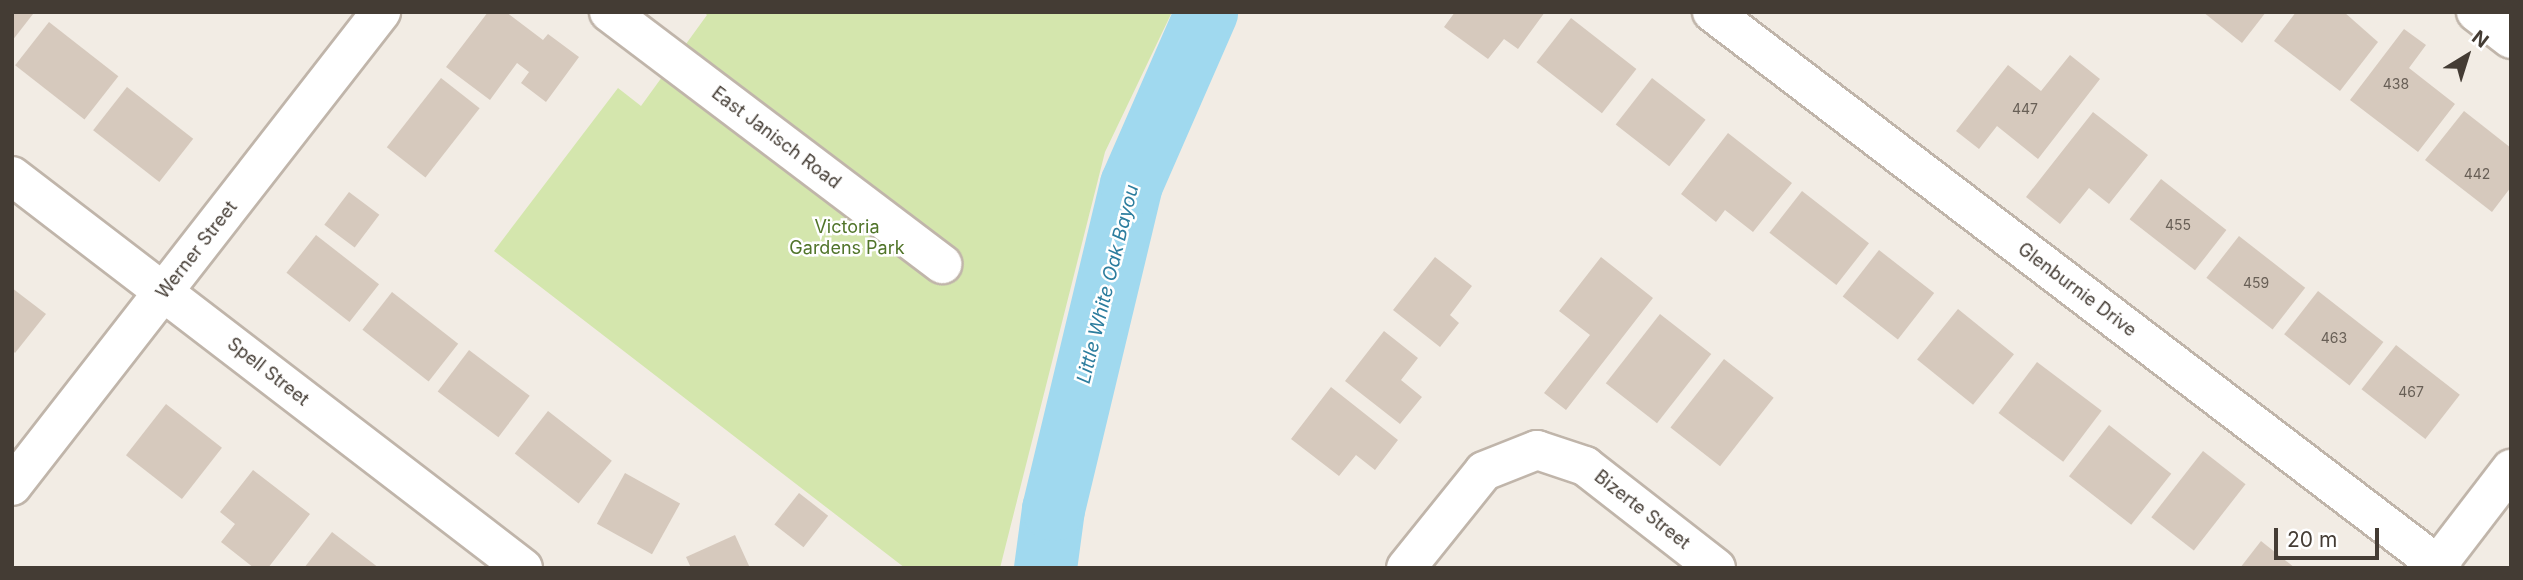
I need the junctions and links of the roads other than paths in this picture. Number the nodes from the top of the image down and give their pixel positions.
1 (381, 12) edge
2 (609, 12) edge
3 (1712, 12) edge
4 (2476, 12) edge
5 (2511, 38) edge
6 (12, 176) edge
7 (942, 264) dead end
8 (164, 293) junction
9 (2511, 470) edge
10 (12, 486) edge
11 (2438, 567) edge
12 (523, 568) edge
13 (1406, 568) edge
14 (1716, 568) edge

1 - 8 street, Werner Street
2 - 7 street, East Janisch Road
3 - 11 street, Glenburnie Drive
4 - 5 street
6 - 8 street, Spell Street
8 - 10 street, Werner Street
8 - 12 street, Spell Street
9 - 11 street
13 - 14 street, Bizerte Street

